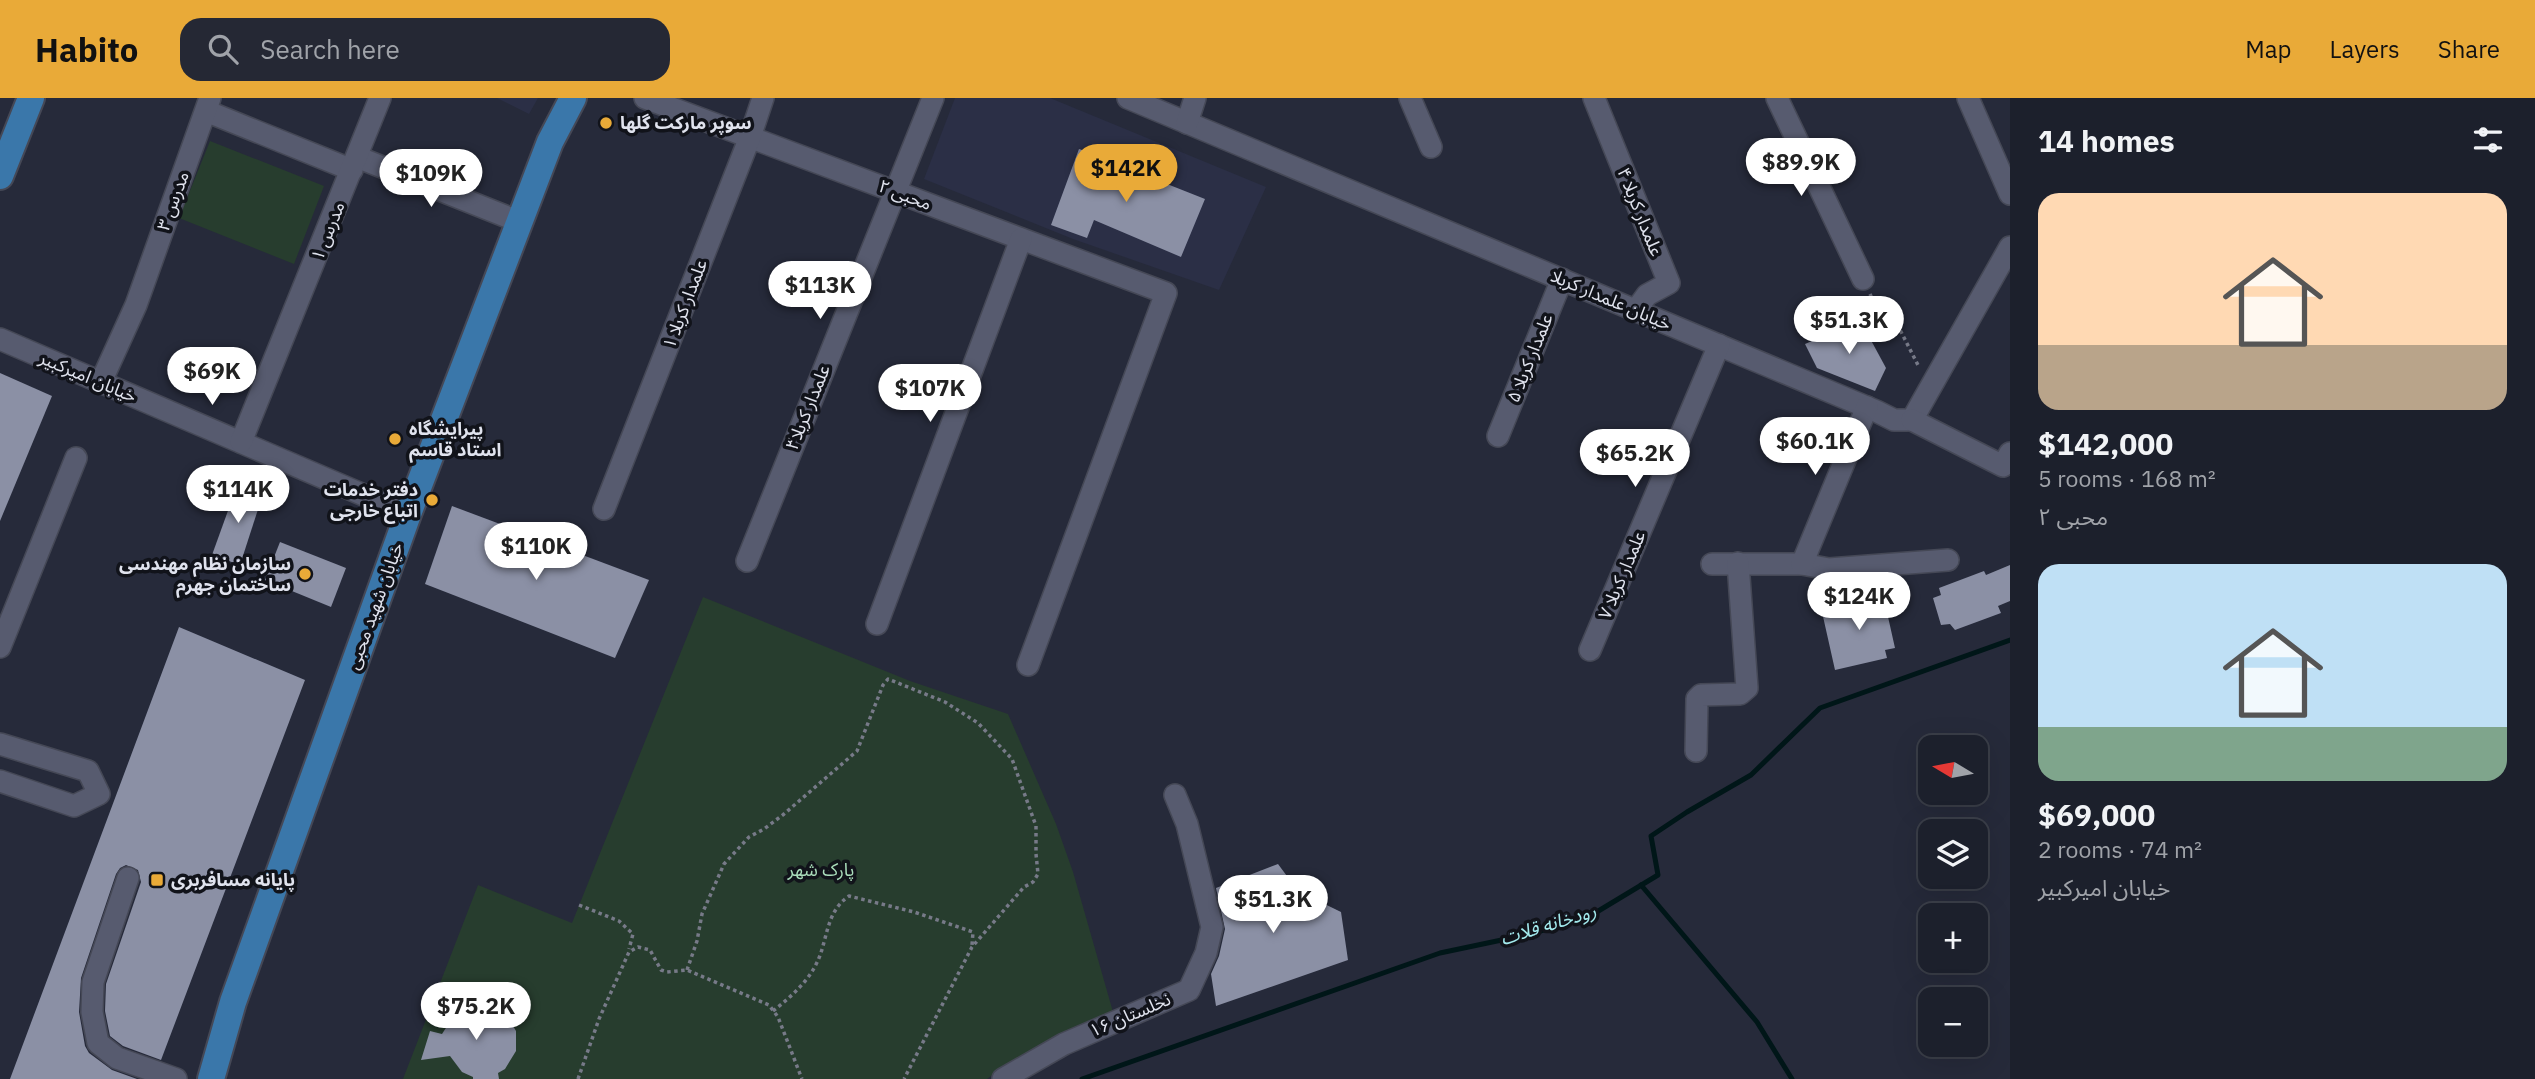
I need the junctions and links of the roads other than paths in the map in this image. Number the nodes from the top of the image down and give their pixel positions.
1 (32, 98) edge
2 (380, 98) edge
3 (573, 98) edge
4 (645, 98) edge
5 (763, 98) edge
6 (933, 98) edge
7 (1128, 98) edge
8 (1195, 98) edge
9 (1410, 98) edge
10 (1596, 98) edge
11 (1777, 98) edge
12 (1968, 98) edge
13 (208, 104) edge
14 (1187, 123) junction
15 (750, 137) junction
16 (1431, 147) dead end
17 (355, 163) junction
18 (0, 176) edge
19 (894, 191) junction
20 (2010, 194) edge
21 (520, 222) junction
22 (1021, 239) junction
23 (2010, 247) edge
24 (1562, 279) junction
25 (1863, 279) road end
26 (1636, 310) junction
27 (0, 339) edge
28 (1719, 345) junction
29 (101, 382) junction
30 (1867, 407) junction
31 (1912, 420) junction
32 (1498, 436) dead end
33 (241, 442) junction
34 (76, 458) dead end
35 (2008, 463) edge
36 (604, 509) dead end
37 (408, 514) junction
38 (1948, 560) dead end
39 (747, 561) dead end
40 (1712, 564) dead end
41 (1738, 564) junction
42 (1802, 564) junction
43 (877, 624) dead end
44 (0, 647) edge
45 (1590, 650) dead end
46 (1028, 665) dead end
47 (0, 744) edge
48 (1696, 751) dead end
49 (0, 781) edge
50 (1175, 795) dead end
51 (128, 878) dead end
52 (233, 1002) junction
53 (176, 1079) edge
54 (197, 1079) edge
55 (211, 1079) edge
56 (1003, 1079) edge

1 - 18 main road
2 - 17 street, مدرس ۱
3 - 21 main road, خیابان شهید محبی
4 - 15 street, محبی ۲
5 - 15 street, علمدار کربلا ۱
6 - 19 street, علمدار کربلا۳
7 - 14 street, خیابان علمدار کربلا
8 - 14 street
9 - 16 street
10 - 26 street, علمدار کربلا ۴
11 - 25 street
12 - 20 street
13 - 17 street
13 - 29 street, مدرس ۳
14 - 24 street, خیابان علمدار کربلا
15 - 19 street, محبی ۲
15 - 36 street, علمدار کربلا ۱
17 - 21 street
17 - 33 street, مدرس ۱
19 - 22 street, محبی ۲
19 - 39 street, علمدار کربلا۳
21 - 37 main road, خیابان شهید محبی
22 - 43 street
22 - 46 street, محبی ۲
23 - 31 street
24 - 26 street, خیابان علمدار کربلا
24 - 32 street, علمدار کربلا ۵
26 - 28 street, خیابان علمدار کربلا
27 - 29 street, خیابان امیرکبیر
28 - 30 street, خیابان علمدار کربلا
28 - 45 street, علمدار کربلا ۷
29 - 33 street, خیابان امیرکبیر
30 - 31 street, خیابان علمدار کربلا
30 - 42 street
31 - 35 street, خیابان علمدار کربلا
33 - 37 street, خیابان امیرکبیر
34 - 44 street
37 - 52 main road, خیابان شهید محبی
38 - 42 street
40 - 41 street
41 - 42 street
41 - 48 street
47 - 49 street
50 - 56 street, نخلستان ۱۶
51 - 53 street
52 - 54 main road, خیابان شهید محبی
52 - 55 main road, خیابان شهید محبی

